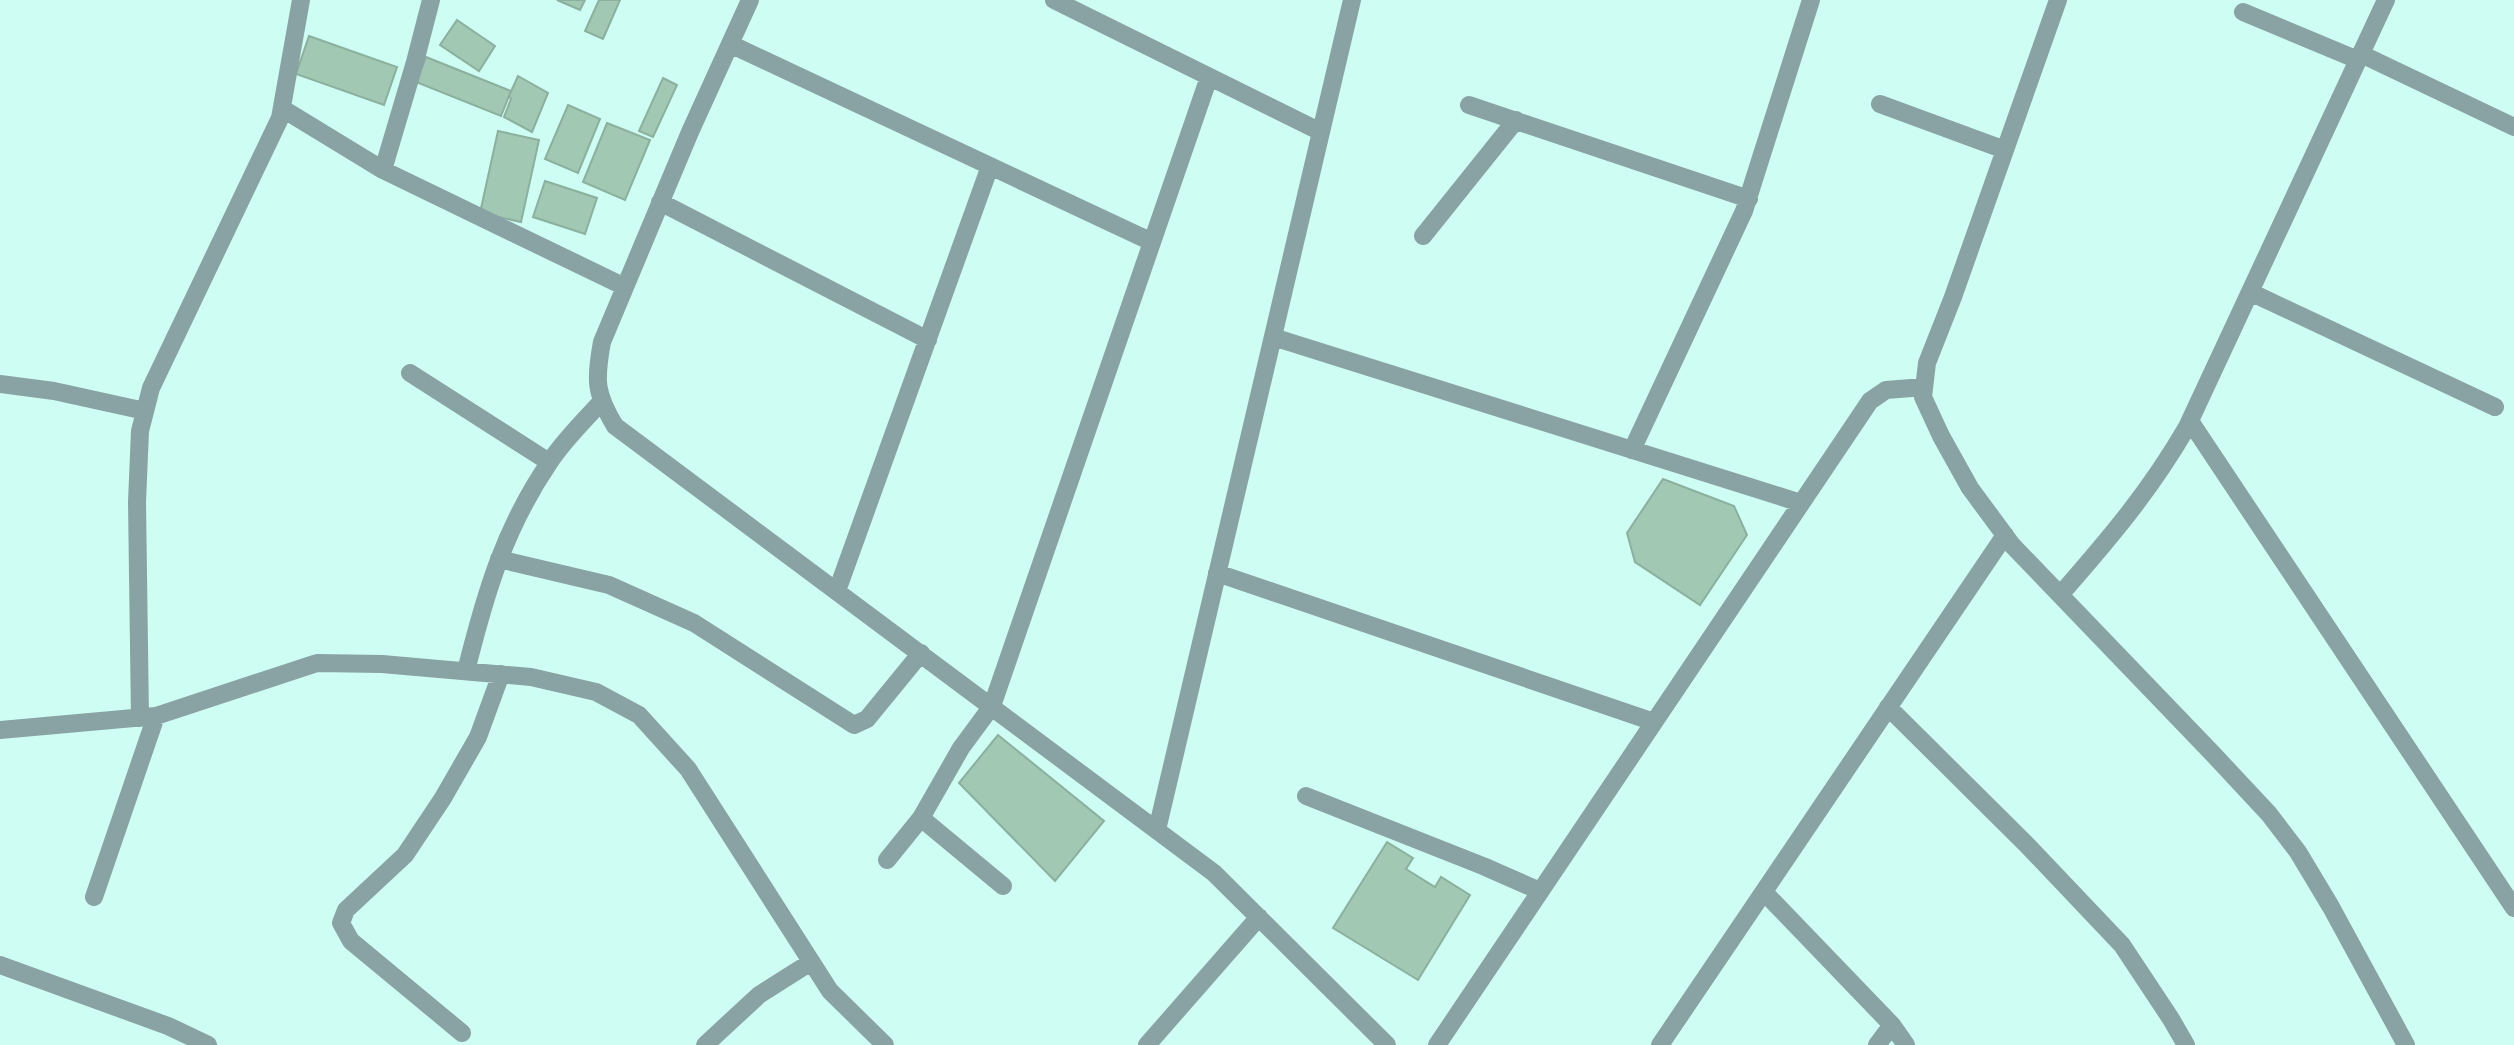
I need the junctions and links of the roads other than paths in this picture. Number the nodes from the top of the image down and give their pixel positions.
1 (301, 0) edge
2 (430, 0) edge
3 (750, 0) edge
4 (1054, 0) edge
5 (1352, 0) edge
6 (1811, 0) edge
7 (2059, 0) edge
8 (2386, 0) edge
9 (2243, 12) dead end
10 (730, 44) junction
11 (2359, 57) junction
12 (1209, 77) junction
13 (1880, 104) dead end
14 (1469, 105) dead end
15 (283, 109) junction
16 (1516, 120) junction
17 (2514, 127) edge
18 (1321, 132) junction
19 (2005, 150) junction
20 (990, 166) junction
21 (383, 170) junction
22 (1749, 199) junction
23 (660, 202) junction
24 (1423, 236) dead end
25 (1152, 242) junction
26 (624, 286) junction
27 (2250, 292) junction
28 (1273, 337) junction
29 (928, 340) junction
30 (410, 373) dead end
31 (0, 384) edge
32 (1924, 387) junction
33 (601, 402) junction
34 (2495, 407) dead end
35 (145, 411) junction
36 (2190, 421) junction
37 (1632, 450) junction
38 (549, 462) junction
39 (1801, 503) junction
40 (2005, 535) junction
41 (499, 559) junction
42 (1217, 573) junction
43 (837, 591) junction
44 (2060, 595) junction
45 (921, 653) junction
46 (466, 671) junction
47 (501, 674) junction
48 (992, 706) junction
49 (1888, 707) junction
50 (148, 717) junction
51 (1654, 722) junction
52 (0, 730) edge
53 (1306, 796) dead end
54 (921, 818) junction
55 (1157, 830) junction
56 (887, 859) dead end
57 (1003, 886) dead end
58 (1540, 891) junction
59 (1764, 892) junction
60 (94, 897) dead end
61 (2514, 908) edge
62 (1259, 917) junction
63 (811, 962) junction
64 (0, 965) edge
65 (1892, 1025) junction
66 (462, 1033) dead end
67 (1381, 1043) edge
68 (208, 1045) edge
69 (705, 1045) edge
70 (885, 1045) edge
71 (1147, 1045) edge
72 (1437, 1045) edge
73 (1660, 1045) edge
74 (1877, 1045) edge
75 (1906, 1045) edge
76 (2186, 1045) edge
77 (2406, 1045) edge

1 - 15 street
2 - 21 street
3 - 10 street
4 - 12 street
5 - 18 street
6 - 22 street
7 - 19 street
8 - 11 street
9 - 11 street
10 - 20 street
10 - 23 street
11 - 17 street
11 - 27 street
12 - 18 street
12 - 25 street
13 - 19 street
14 - 16 street
15 - 21 street
15 - 35 street
16 - 22 street
16 - 24 street
18 - 28 street
19 - 32 street
20 - 25 street
20 - 29 street
21 - 26 street
22 - 37 street
23 - 26 street
23 - 29 street
25 - 48 street
26 - 33 street
27 - 34 street
27 - 36 street
28 - 37 street
28 - 42 street
29 - 43 street
30 - 38 street
31 - 35 street
32 - 39 street
32 - 40 street
33 - 38 street
33 - 43 street
35 - 50 street
36 - 44 street
36 - 61 street
37 - 39 street
38 - 41 street
39 - 51 street
40 - 44 street
40 - 49 street
41 - 45 street
41 - 46 street
42 - 51 street
42 - 55 street
43 - 45 street
44 - 77 street
45 - 48 street
46 - 47 street
46 - 50 street
47 - 63 street
47 - 66 street
48 - 54 street
48 - 55 street
49 - 59 street
49 - 76 street
50 - 52 street
50 - 60 street
51 - 58 street
53 - 58 street
54 - 56 street
54 - 57 street
55 - 62 street
58 - 72 street
59 - 65 street
59 - 73 street
62 - 67 street
62 - 71 street
63 - 69 street
63 - 70 street
64 - 68 street
65 - 74 street
65 - 75 street

